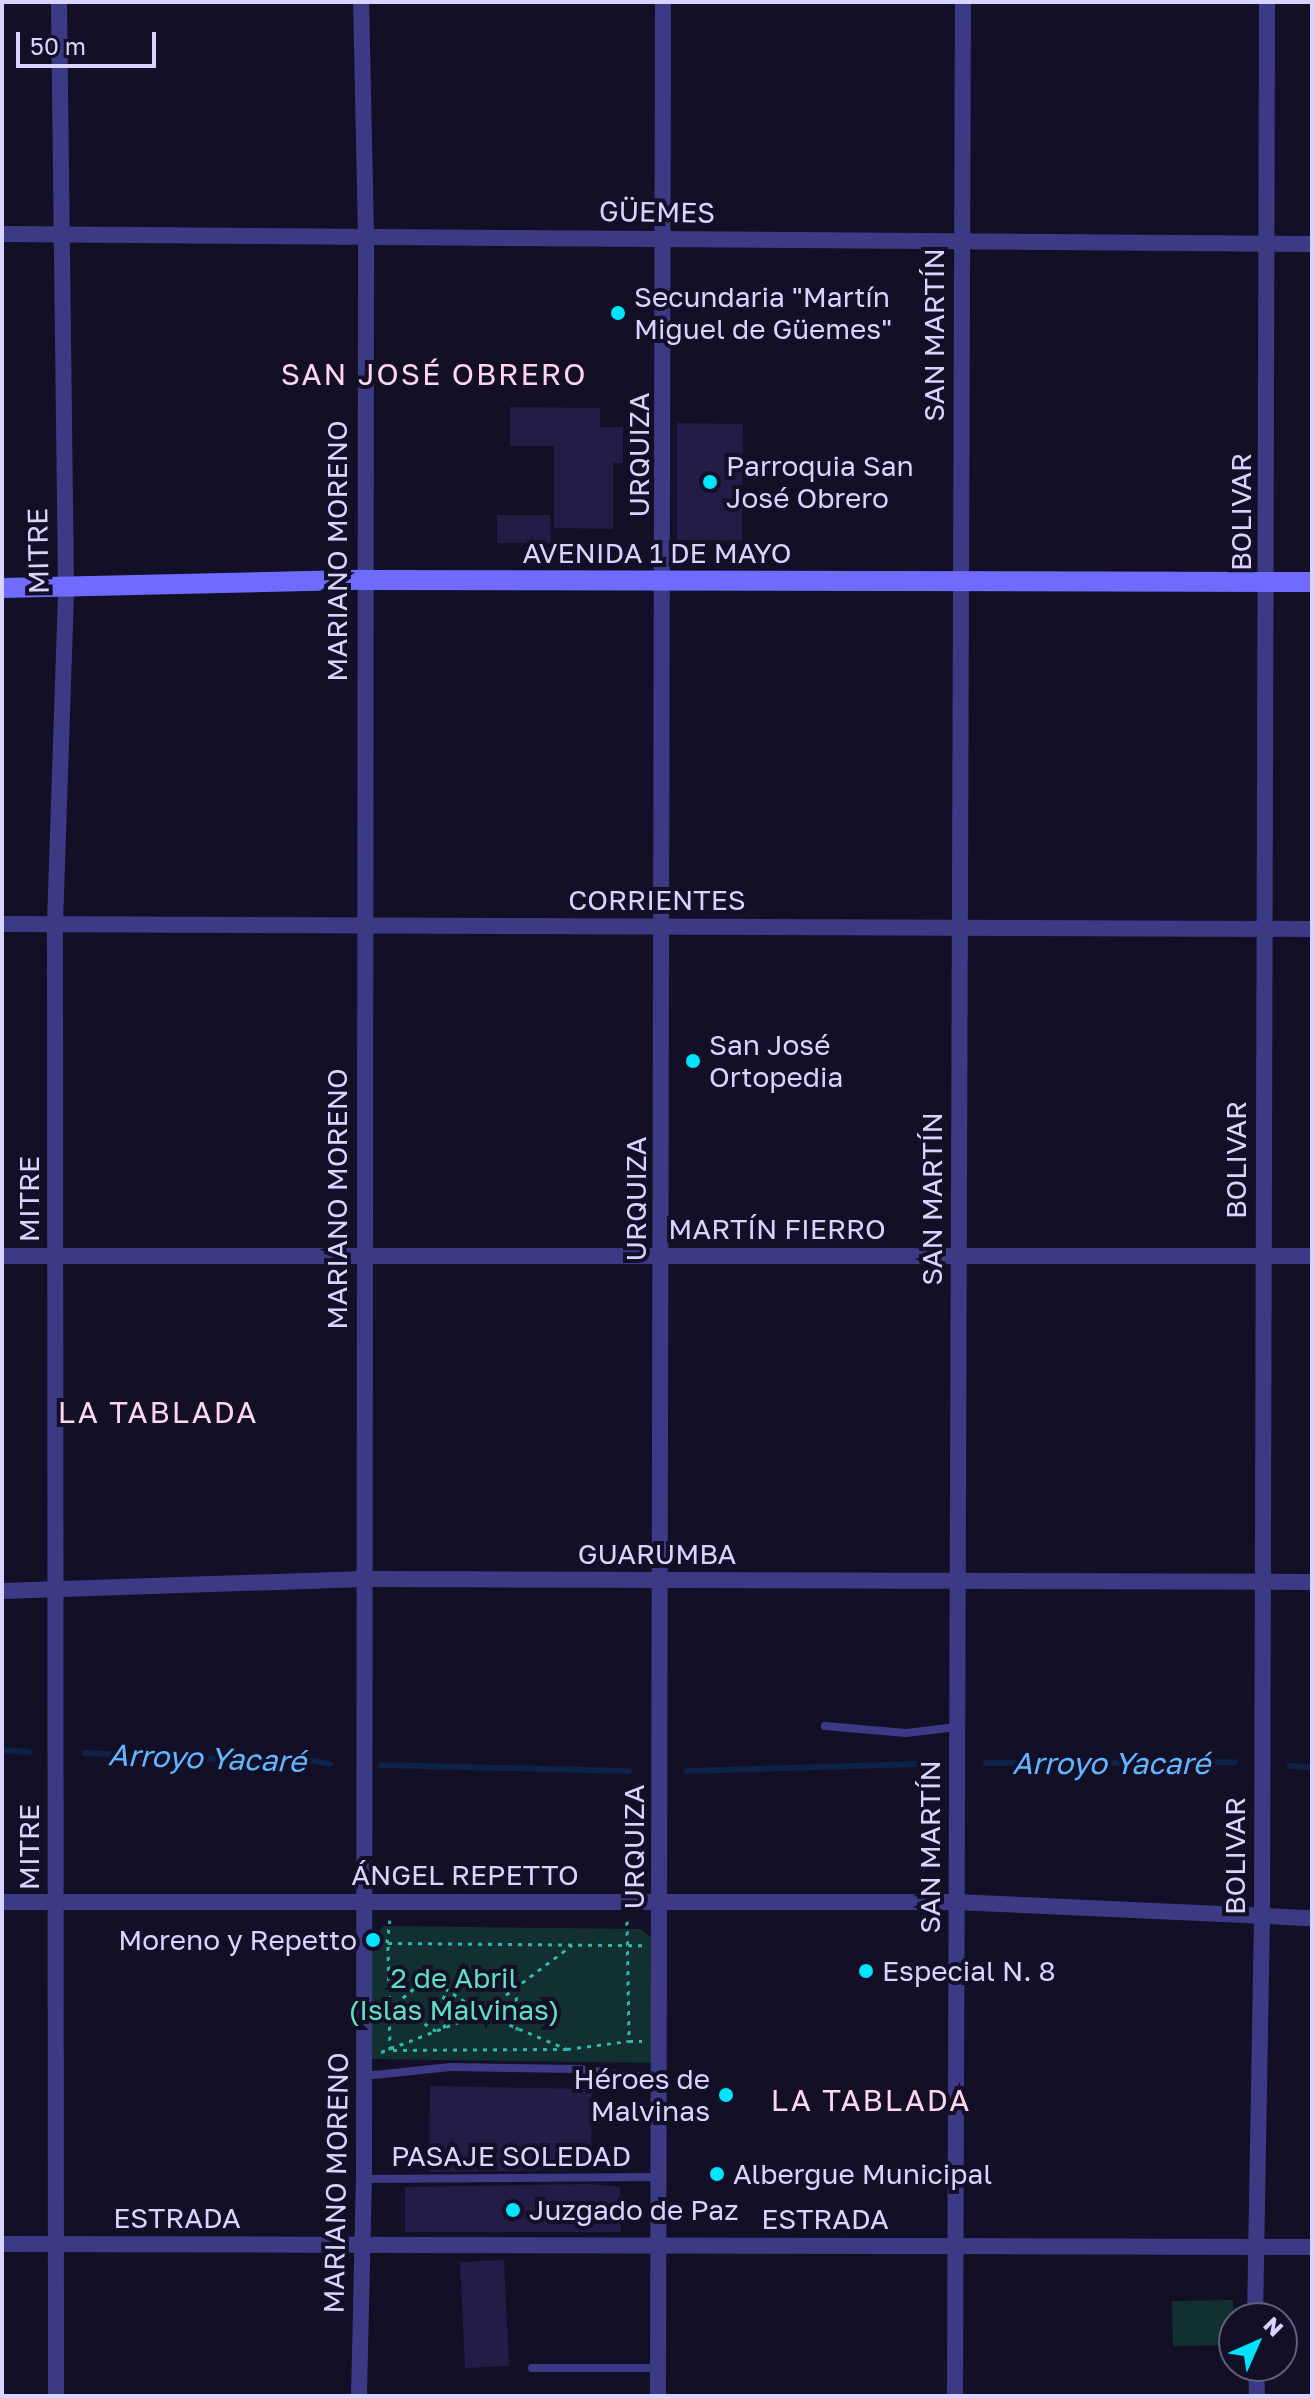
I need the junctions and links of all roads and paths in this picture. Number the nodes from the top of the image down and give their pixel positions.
1 (59, 2) edge
2 (361, 2) edge
3 (663, 2) edge
4 (963, 2) edge
5 (1267, 2) edge
6 (2, 234) edge
7 (59, 234) junction
8 (366, 236) junction
9 (665, 238) junction
10 (960, 241) junction
11 (1269, 244) junction
12 (1312, 244) edge
13 (362, 580) junction
14 (664, 581) junction
15 (960, 582) junction
16 (1266, 582) junction
17 (1312, 582) edge
18 (66, 587) junction
19 (2, 588) edge
20 (2, 924) edge
21 (55, 924) junction
22 (363, 925) junction
23 (663, 926) junction
24 (959, 927) junction
25 (1264, 928) junction
26 (1312, 929) edge
27 (958, 1255) junction
28 (1261, 1255) junction
29 (2, 1256) edge
30 (55, 1256) junction
31 (363, 1256) junction
32 (662, 1256) junction
33 (1312, 1256) edge
34 (364, 1579) junction
35 (661, 1580) junction
36 (957, 1581) junction
37 (1259, 1582) junction
38 (1312, 1582) edge
39 (2, 1591) edge
40 (56, 1591) junction
41 (825, 1726) dead end
42 (957, 1727) junction
43 (55, 1900) junction
44 (364, 1901) junction
45 (392, 1901) junction
46 (624, 1901) junction
47 (2, 1902) edge
48 (660, 1902) junction
49 (956, 1902) junction
50 (1262, 1917) junction
51 (1312, 1918) edge
52 (388, 1943) junction
53 (572, 1945) junction
54 (631, 1945) junction
55 (659, 1946) junction
56 (516, 1987) junction
57 (446, 1992) junction
58 (392, 2004) junction
59 (482, 2013) junction
60 (445, 2028) junction
61 (517, 2030) junction
62 (436, 2031) junction
63 (629, 2041) junction
64 (659, 2043) junction
65 (567, 2049) junction
66 (390, 2050) junction
67 (364, 2076) junction
68 (659, 2080) junction
69 (659, 2177) junction
70 (364, 2179) junction
71 (55, 2243) junction
72 (2, 2244) edge
73 (361, 2245) junction
74 (659, 2245) junction
75 (955, 2245) junction
76 (1254, 2247) junction
77 (1312, 2247) edge
78 (1255, 2302) edge
79 (532, 2368) dead end
80 (658, 2368) junction
81 (56, 2396) edge
82 (359, 2396) edge
83 (658, 2396) edge
84 (955, 2396) edge

1 - 7 street, MITRE
2 - 8 street, MARIANO MORENO
3 - 9 street, URQUIZA
4 - 10 street, SAN MARTÍN
5 - 11 street, BOLIVAR
6 - 7 street, GÜEMES
7 - 8 street, GÜEMES
7 - 18 street, MITRE
8 - 9 street, GÜEMES
8 - 13 street, MARIANO MORENO
9 - 10 street, GÜEMES
9 - 14 street, URQUIZA
10 - 11 street, GÜEMES
10 - 15 street, SAN MARTÍN
11 - 12 street, GÜEMES
11 - 16 street, BOLIVAR
13 - 14 main road, AVENIDA 1 DE MAYO
13 - 18 main road, AVENIDA 1 DE MAYO
13 - 22 street, MARIANO MORENO
14 - 15 main road, AVENIDA 1 DE MAYO
14 - 23 street, URQUIZA
15 - 16 main road, AVENIDA 1 DE MAYO
15 - 24 street, SAN MARTÍN
16 - 17 main road, AVENIDA 1 DE MAYO
16 - 25 street, BOLIVAR
18 - 19 main road, AVENIDA 1 DE MAYO
18 - 21 street, MITRE
20 - 21 street, CORRIENTES
21 - 22 street, CORRIENTES
21 - 30 street, MITRE
22 - 23 street, CORRIENTES
22 - 31 street, MARIANO MORENO
23 - 24 street, CORRIENTES
23 - 32 street, URQUIZA
24 - 25 street, CORRIENTES
24 - 27 street, SAN MARTÍN
25 - 26 street, CORRIENTES
25 - 28 street, BOLIVAR
27 - 28 street, MARTÍN FIERRO
27 - 32 street, MARTÍN FIERRO
27 - 36 street, SAN MARTÍN
28 - 33 street, MARTÍN FIERRO
28 - 37 street, BOLIVAR
29 - 30 street, MARTÍN FIERRO
30 - 31 street, MARTÍN FIERRO
30 - 40 street, MITRE
31 - 32 street, MARTÍN FIERRO
31 - 34 street, MARIANO MORENO
32 - 35 street, URQUIZA
34 - 35 street, GUARUMBA
34 - 40 street, GUARUMBA
34 - 44 street, MARIANO MORENO
35 - 36 street, GUARUMBA
35 - 48 street, URQUIZA
36 - 37 street, GUARUMBA
36 - 42 street, SAN MARTÍN
37 - 38 street, GUARUMBA
37 - 50 street, BOLIVAR
39 - 40 street, GUARUMBA
40 - 43 street, MITRE
41 - 42 lane
42 - 49 street, SAN MARTÍN
43 - 44 street, ÁNGEL REPETTO
43 - 47 street, ÁNGEL REPETTO
43 - 71 street, MITRE
44 - 45 street, ÁNGEL REPETTO
44 - 67 street, MARIANO MORENO
45 - 46 street, ÁNGEL REPETTO
45 - 52 path
46 - 48 street, ÁNGEL REPETTO
46 - 54 path
48 - 49 street, ÁNGEL REPETTO
48 - 55 street, URQUIZA
49 - 50 street, ÁNGEL REPETTO
49 - 75 street, SAN MARTÍN
50 - 51 street, ÁNGEL REPETTO
50 - 76 street, BOLIVAR
52 - 53 path
52 - 58 path
53 - 54 path
53 - 56 path
54 - 55 path
54 - 63 path
55 - 64 street, URQUIZA
56 - 59 path
56 - 61 path
57 - 58 path
57 - 59 path
57 - 60 path
58 - 62 path
58 - 66 path
59 - 60 path
59 - 61 path
60 - 62 path
61 - 65 path
62 - 66 path
63 - 64 path
63 - 65 path
64 - 68 street, URQUIZA
65 - 66 path
67 - 68 lane
67 - 70 street, MARIANO MORENO
68 - 69 street, URQUIZA
69 - 70 lane, PASAJE SOLEDAD
69 - 74 street, URQUIZA
70 - 73 street, MARIANO MORENO
71 - 72 street, ESTRADA
71 - 73 street, ESTRADA
71 - 81 street, MITRE
73 - 74 street, ESTRADA
73 - 82 street, MARIANO MORENO
74 - 75 street, ESTRADA
74 - 80 street, URQUIZA
75 - 76 street, ESTRADA
75 - 84 street, SAN MARTÍN
76 - 77 street, ESTRADA
76 - 78 street, BOLIVAR
79 - 80 lane
80 - 83 street, URQUIZA

